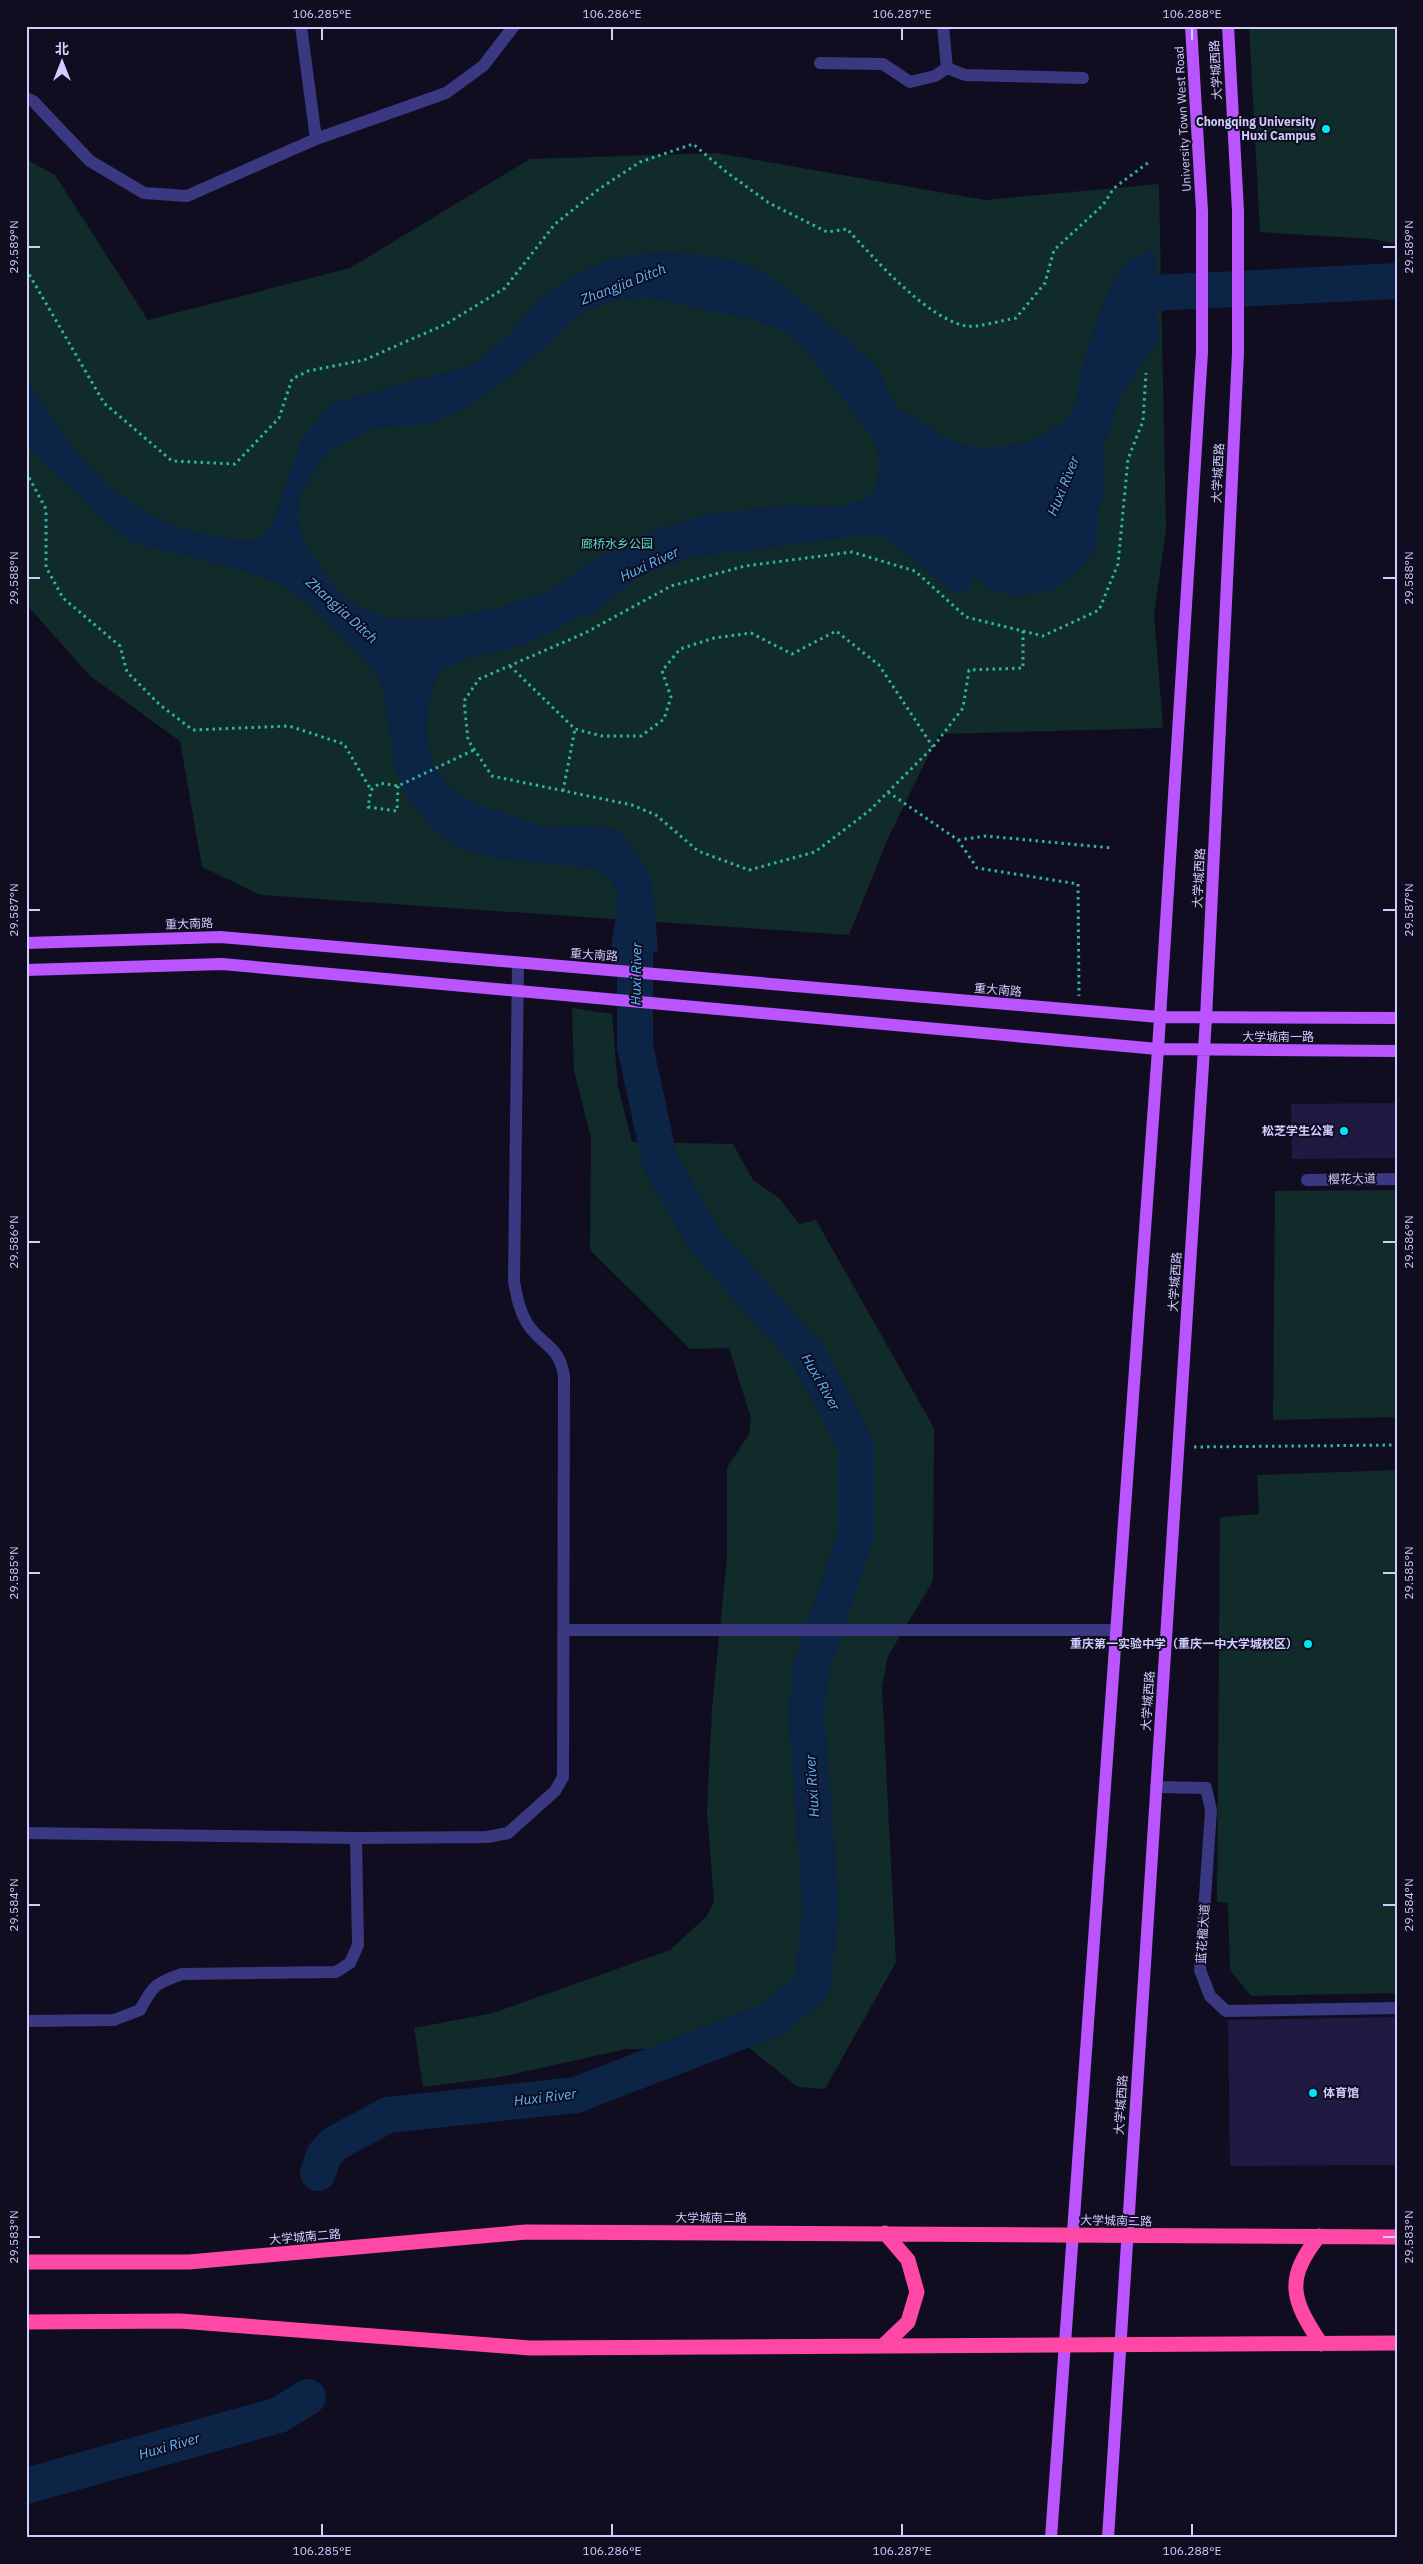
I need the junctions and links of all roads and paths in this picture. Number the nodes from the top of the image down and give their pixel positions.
1 (301, 26) edge
2 (514, 26) edge
3 (943, 26) edge
4 (1191, 26) edge
5 (1228, 26) edge
6 (820, 63) dead end
7 (947, 68) junction
8 (1083, 78) dead end
9 (26, 98) edge
10 (316, 139) junction
11 (1149, 162) dead end
12 (1202, 210) joint
13 (26, 269) edge
14 (1146, 373) dead end
15 (26, 472) edge
16 (1024, 631) junction
17 (510, 666) junction
18 (575, 729) junction
19 (933, 747) junction
20 (474, 750) junction
21 (398, 786) junction
22 (371, 790) junction
23 (563, 791) junction
24 (888, 792) junction
25 (958, 840) junction
26 (1112, 848) dead end
27 (26, 943) edge
28 (518, 963) junction
29 (26, 970) edge
30 (517, 991) junction
31 (1079, 1011) junction
32 (1159, 1017) junction
33 (1206, 1018) junction
34 (1397, 1018) edge
35 (1158, 1049) junction
36 (1204, 1050) junction
37 (1397, 1051) edge
38 (1397, 1179) edge
39 (1307, 1180) dead end
40 (1397, 1446) edge
41 (1178, 1447) junction
42 (564, 1630) junction
43 (1115, 1630) junction
44 (1156, 1787) junction
45 (26, 1833) edge
46 (356, 1838) junction
47 (1397, 2008) edge
48 (26, 2021) edge
49 (885, 2233) junction
50 (1072, 2235) junction
51 (1126, 2236) junction
52 (1319, 2236) junction
53 (1397, 2237) edge
54 (26, 2262) edge
55 (26, 2322) edge
56 (1397, 2343) edge
57 (1064, 2344) junction
58 (1321, 2344) junction
59 (1119, 2345) junction
60 (883, 2346) junction
61 (1051, 2538) edge
62 (1108, 2538) edge

1 - 10 street
2 - 10 street
3 - 7 street
4 - 12 main road, University Town West Road
5 - 33 main road, 大学城西路
6 - 7 street
7 - 8 street
9 - 10 street
11 - 13 path
12 - 32 main road, 大学城西路
14 - 16 path
15 - 22 path
16 - 17 path
16 - 19 path
17 - 18 path
17 - 20 path
18 - 19 path
18 - 23 path
19 - 24 path
20 - 21 path
20 - 23 path
21 - 22 path
21 - 22 path
23 - 24 path
24 - 25 path
25 - 26 path
25 - 31 path
27 - 28 main road, 重大南路
28 - 30 street
28 - 31 main road, 重大南路
29 - 30 main road
30 - 35 main road
30 - 42 street
31 - 32 main road, 重大南路
32 - 33 main road, 大学城南一路
32 - 35 main road, 大学城西路
33 - 34 main road, 大学城南一路
33 - 36 main road, 大学城西路
35 - 36 main road, 大学城南一路
35 - 43 main road, 大学城西路
36 - 37 main road, 大学城南一路
36 - 41 main road, 大学城西路
38 - 39 street, 樱花大道
40 - 41 path
41 - 44 main road, 大学城西路
42 - 43 street
42 - 46 street
43 - 50 main road, 大学城西路
44 - 47 street, 蓝花楹大道
44 - 51 main road, 大学城西路
45 - 46 street
46 - 48 street
49 - 50 highway, 大学城南二路
49 - 54 highway, 大学城南二路
49 - 60 highway
50 - 51 highway, 大学城南二路
50 - 57 main road, 大学城西路
51 - 52 highway, 大学城南二路
51 - 59 main road, 大学城西路
52 - 53 highway, 大学城南二路
52 - 58 highway
55 - 60 highway
56 - 58 highway
57 - 59 highway
57 - 60 highway
57 - 61 main road, 大学城西路
58 - 59 highway
59 - 62 main road, 大学城西路

